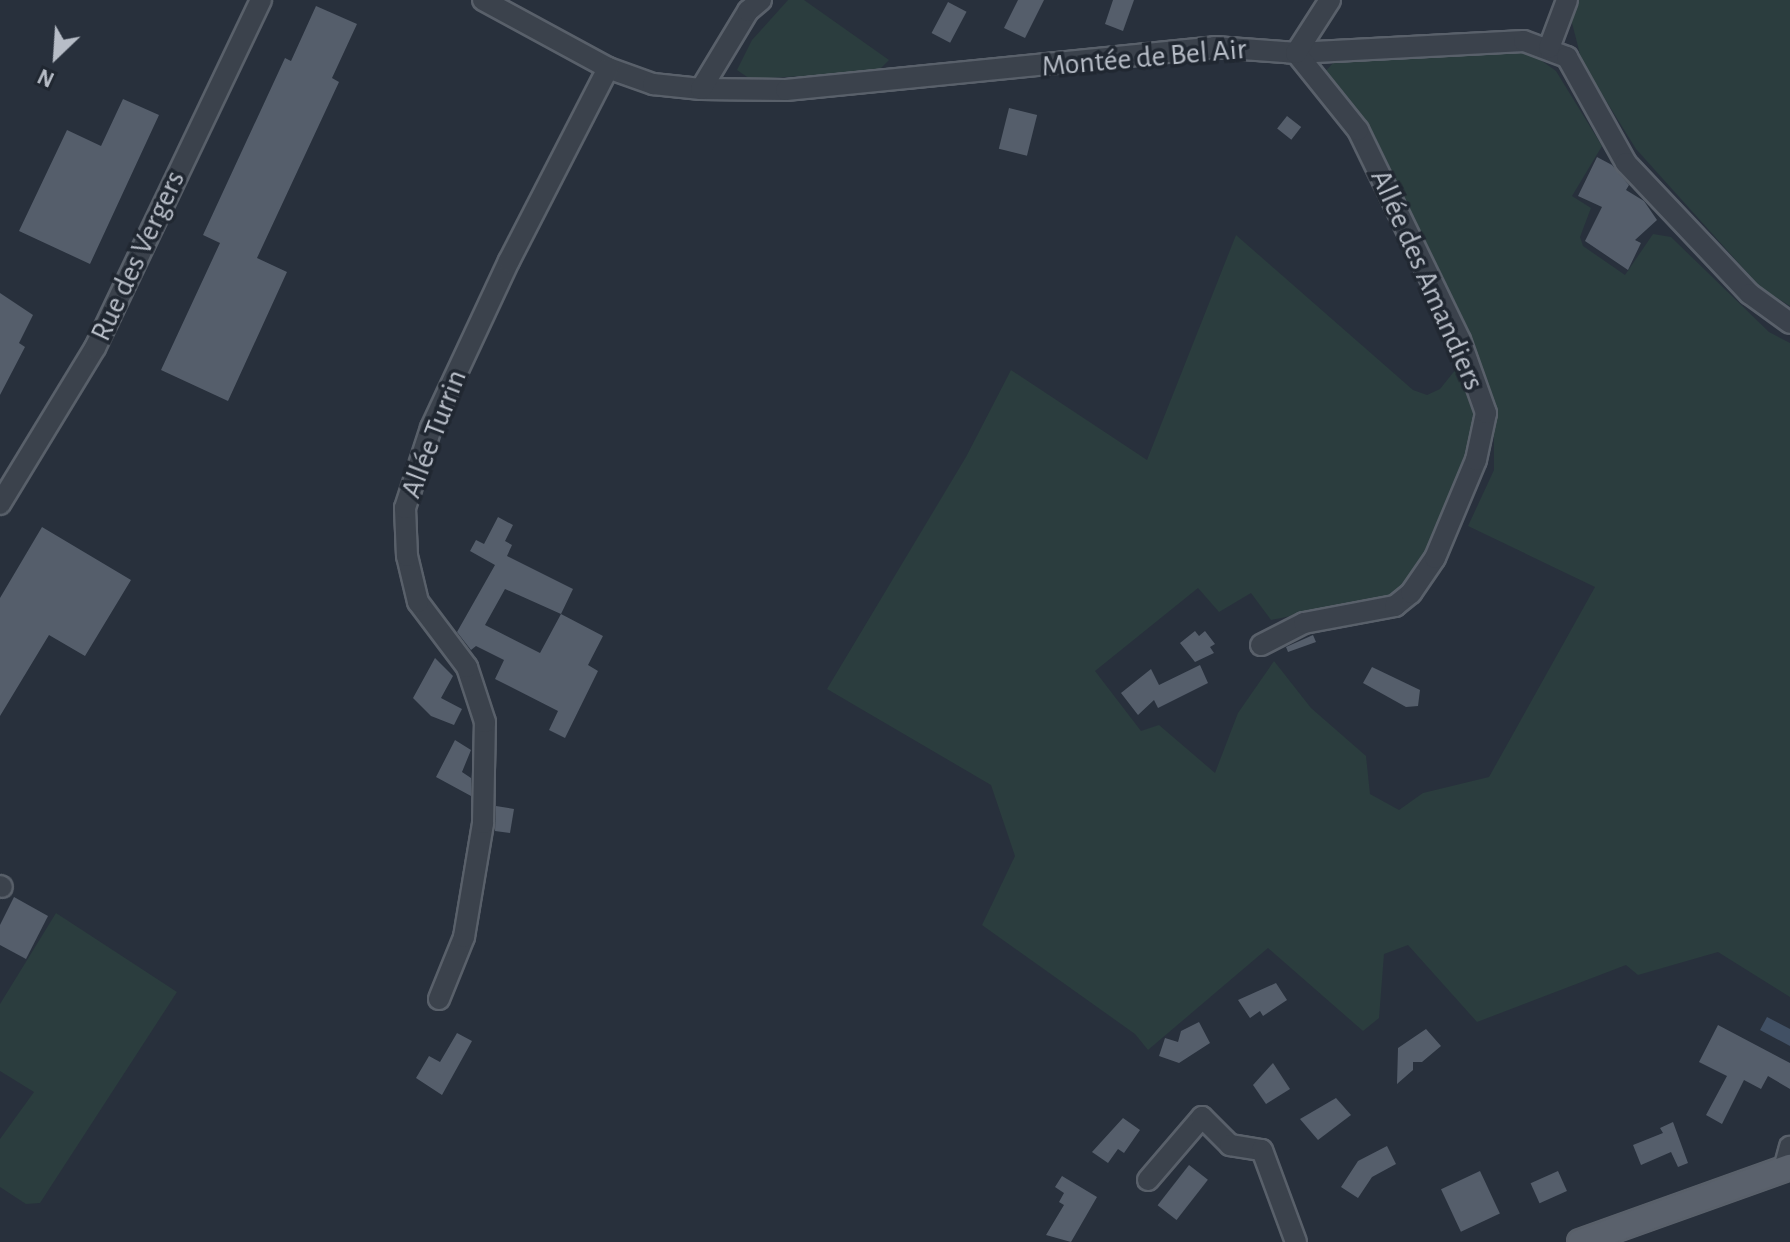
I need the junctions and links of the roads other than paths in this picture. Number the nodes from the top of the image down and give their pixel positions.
1 (261, 0) edge
2 (483, 0) edge
3 (761, 0) edge
4 (1330, 0) edge
5 (1567, 0) edge
6 (1549, 48) junction
7 (1296, 53) junction
8 (608, 68) junction
9 (701, 89) junction
10 (1790, 323) edge
11 (0, 504) edge
12 (1261, 645) dead end
13 (439, 999) dead end
14 (1788, 1161) edge
15 (1148, 1180) dead end
16 (1296, 1242) edge
17 (1580, 1242) edge

1 - 11 street, Rue des Vergers
2 - 8 street, Montée de Bel Air
3 - 9 street
4 - 7 street
5 - 6 street
6 - 7 street, Montée de Bel Air
6 - 10 street
7 - 9 street, Montée de Bel Air
7 - 12 street, Allée des Amandiers
8 - 9 street, Montée de Bel Air
8 - 13 street, Allée Turrin
14 - 17 main road
15 - 16 street

